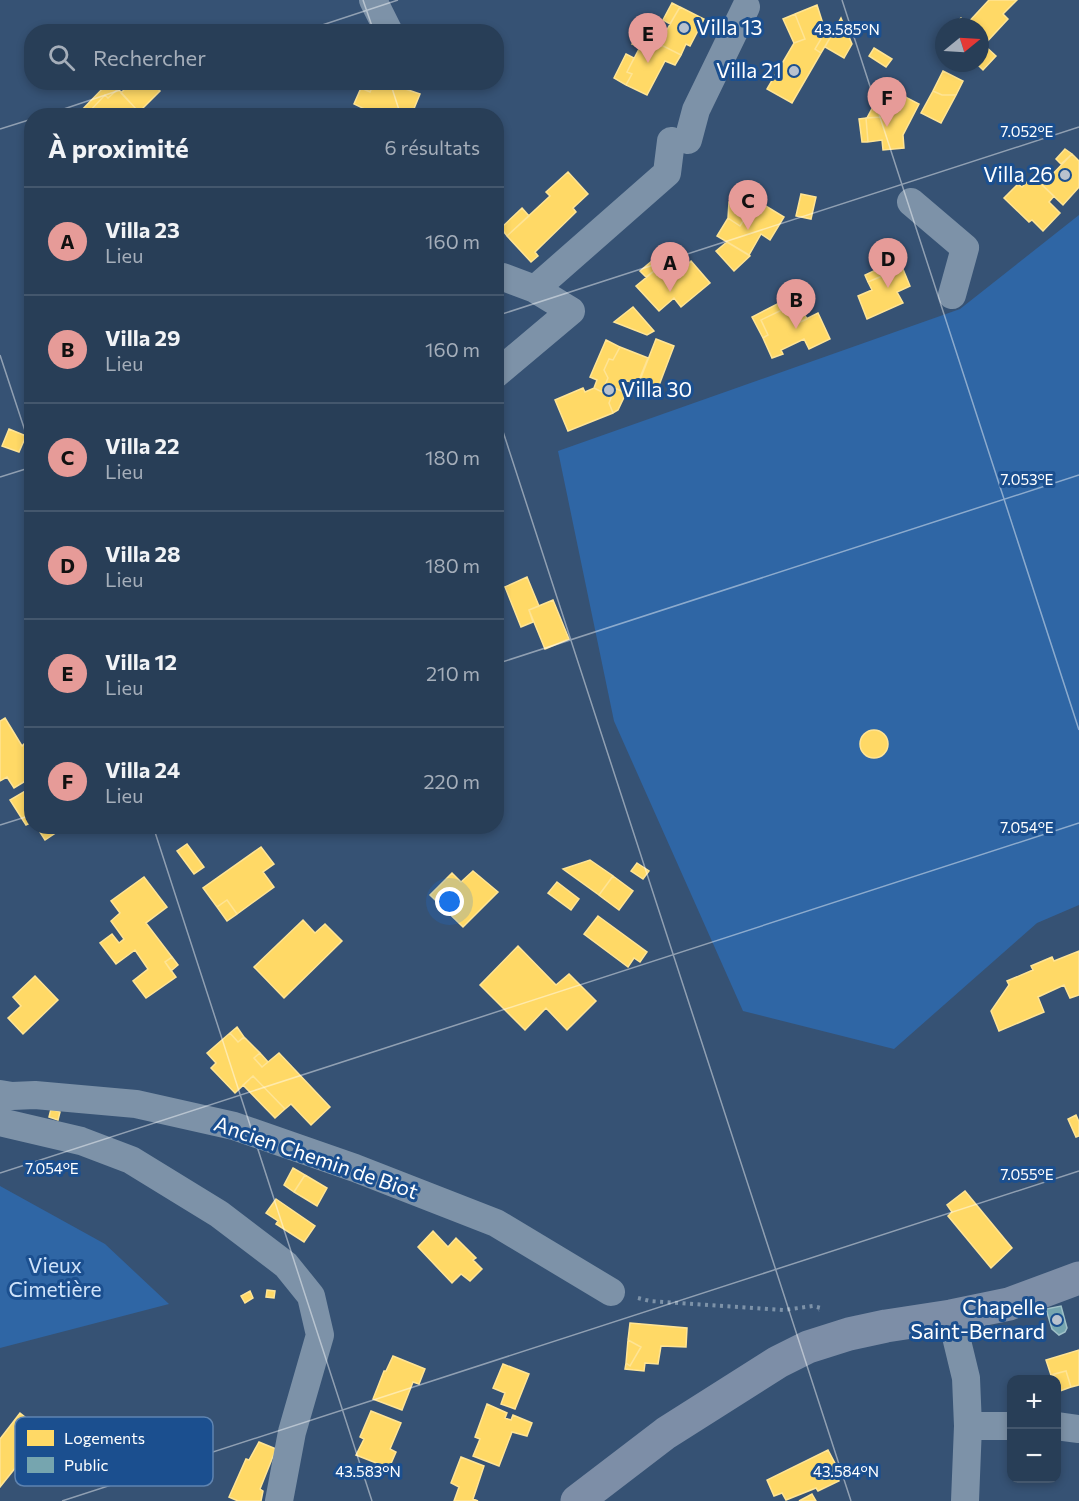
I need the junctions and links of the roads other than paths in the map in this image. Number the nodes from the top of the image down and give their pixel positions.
1 (373, 0) edge
2 (746, 7) dead end
3 (385, 24) edge
4 (910, 202) dead end
5 (504, 277) edge
6 (535, 289) junction
7 (952, 295) dead end
8 (504, 367) edge
9 (0, 1094) edge
10 (0, 1122) edge
11 (1079, 1278) edge
12 (611, 1292) road end
13 (951, 1316) junction
14 (968, 1426) junction
15 (1007, 1426) edge
16 (1061, 1427) edge
17 (1079, 1429) edge
18 (279, 1501) edge
19 (577, 1501) edge
20 (964, 1501) edge

1 - 3 street
2 - 6 street
4 - 7 street
5 - 6 street
6 - 8 street
9 - 12 street, Ancien Chemin de Biot
10 - 18 street
11 - 13 main road
13 - 14 street
13 - 19 main road
14 - 15 street
14 - 20 street
16 - 17 street

